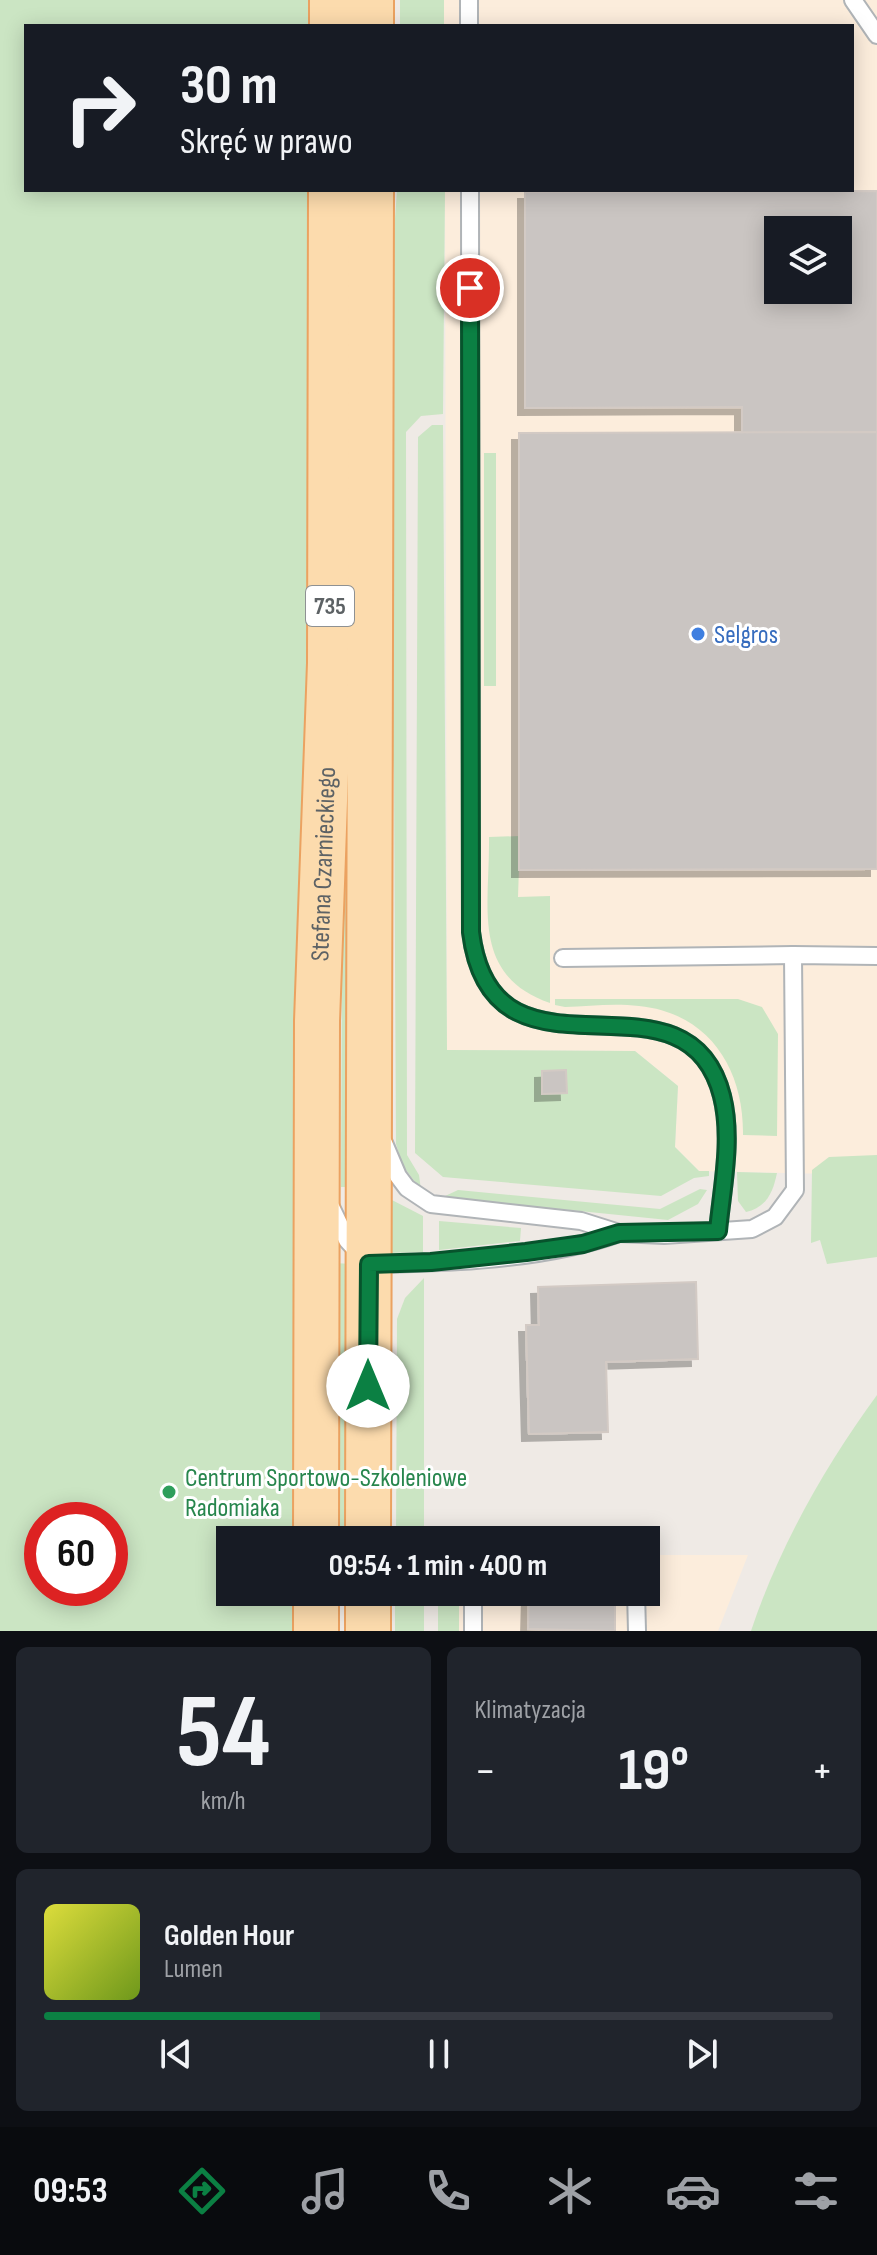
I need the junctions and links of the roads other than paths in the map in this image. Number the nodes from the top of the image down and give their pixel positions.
1 (332, 0) edge
2 (371, 0) edge
3 (469, 0) edge
4 (853, 0) edge
5 (332, 24) edge
6 (371, 24) edge
7 (469, 24) edge
8 (877, 35) edge
9 (331, 192) edge
10 (371, 192) edge
11 (470, 192) edge
12 (793, 955) junction
13 (877, 956) edge
14 (563, 958) dead end
15 (369, 1091) junction
16 (316, 1167) junction
17 (718, 1231) junction
18 (619, 1233) junction
19 (369, 1264) junction
20 (316, 1526) edge
21 (368, 1526) edge
22 (316, 1606) edge
23 (368, 1606) edge
24 (473, 1606) edge
25 (636, 1606) edge
26 (316, 1631) edge
27 (368, 1631) edge
28 (473, 1631) edge
29 (637, 1631) edge

1 - 5 main road
2 - 6 main road
3 - 7 lane
4 - 8 lane
9 - 16 main road, Stefana Czarnieckiego / 735
10 - 15 main road, Stefana Czarnieckiego / 735
11 - 17 lane
12 - 13 lane
12 - 14 lane
12 - 17 lane
15 - 18 lane
15 - 19 main road, Stefana Czarnieckiego / 735
16 - 19 lane
16 - 20 main road, Stefana Czarnieckiego / 735
17 - 18 lane
18 - 19 lane
19 - 21 main road, Stefana Czarnieckiego / 735
22 - 26 main road
23 - 27 main road
24 - 28 lane
25 - 29 lane

